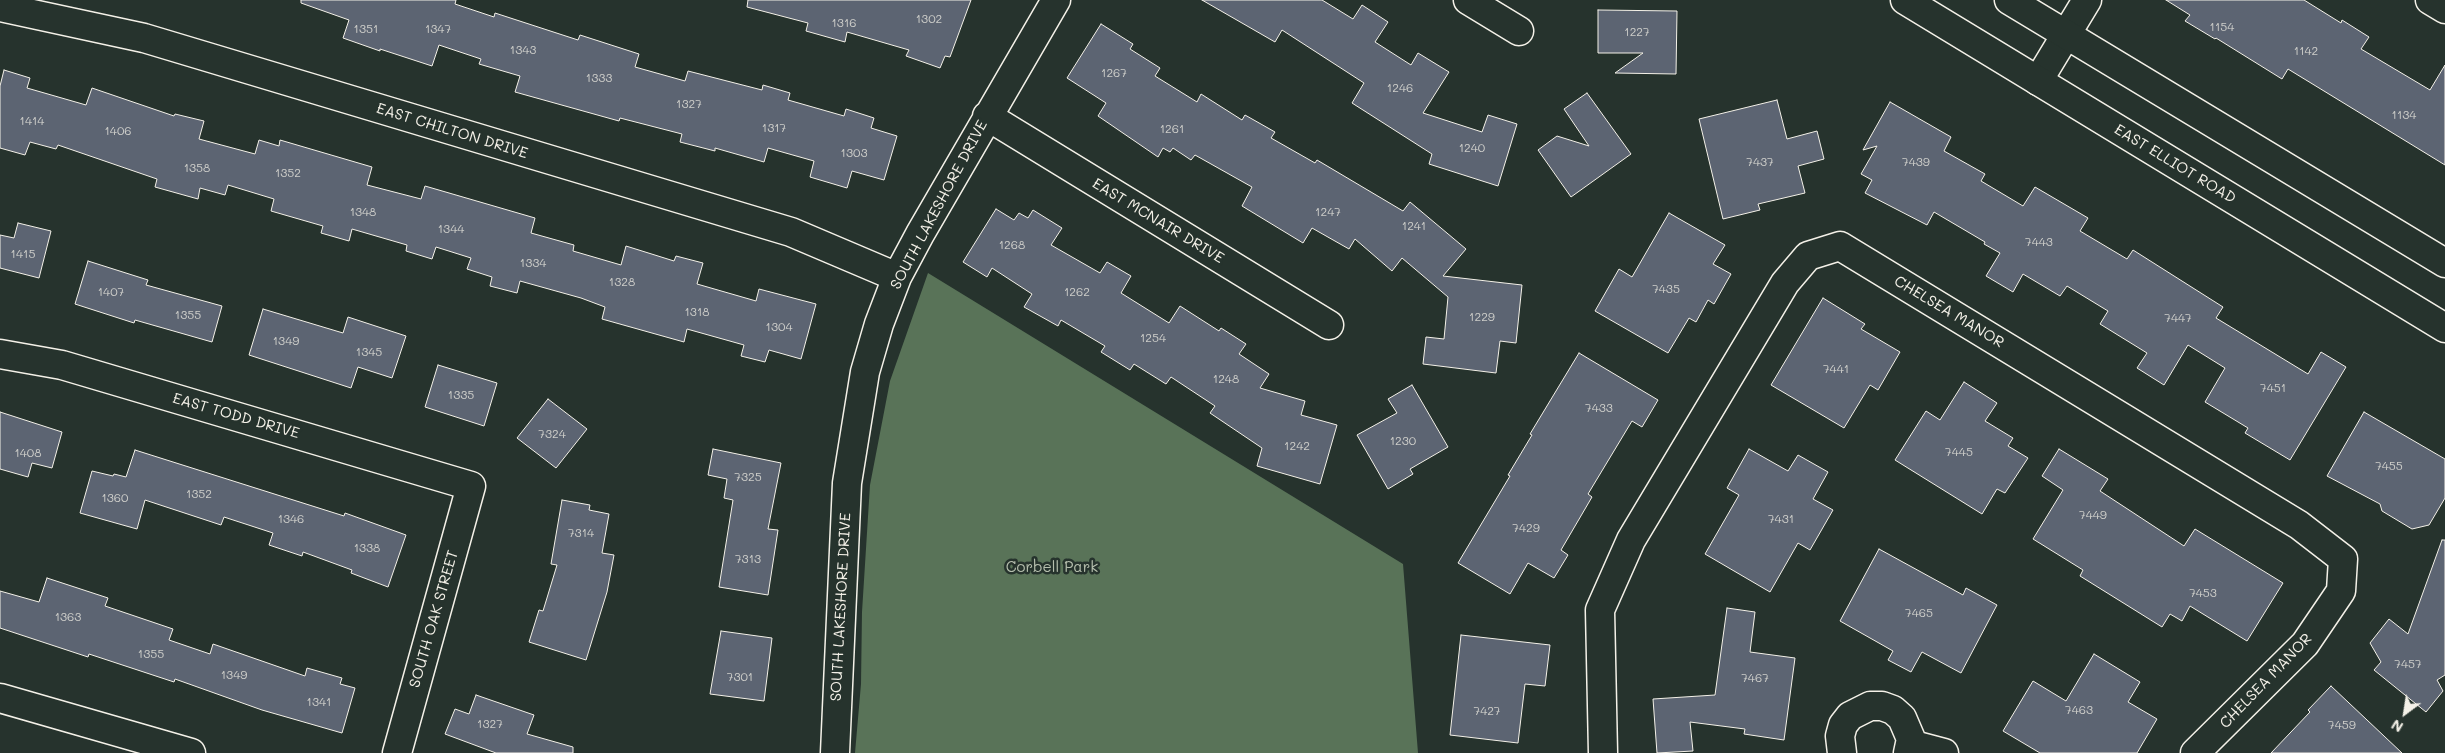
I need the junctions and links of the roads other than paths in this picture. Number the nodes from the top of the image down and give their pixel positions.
1 (1056, 0) edge
2 (1468, 0) edge
3 (1905, 0) edge
4 (2009, 0) edge
5 (2087, 0) edge
6 (2430, 0) edge
7 (0, 7) edge
8 (2445, 9) edge
9 (1519, 31) dead end
10 (2065, 35) junction
11 (2038, 81) junction
12 (987, 116) junction
13 (2445, 263) edge
14 (897, 277) junction
15 (1330, 325) dead end
16 (2445, 328) edge
17 (0, 354) edge
18 (471, 486) joint
19 (0, 698) edge
20 (1910, 748) edge
21 (191, 753) edge
22 (397, 753) edge
23 (835, 753) edge
24 (1604, 753) edge
25 (1842, 753) edge
26 (1944, 753) edge
27 (2196, 753) edge

1 - 12 street, SOUTH LAKESHORE DRIVE
2 - 9 street
3 - 11 street, EAST ELLIOT ROAD
4 - 10 street
5 - 10 street
6 - 8 street
7 - 14 street, EAST CHILTON DRIVE
10 - 11 street
10 - 13 street
11 - 16 street, EAST ELLIOT ROAD
12 - 14 street, SOUTH LAKESHORE DRIVE
12 - 15 street, EAST MCNAIR DRIVE
14 - 23 street, SOUTH LAKESHORE DRIVE
17 - 18 street, EAST TODD DRIVE
18 - 22 street, SOUTH OAK STREET
19 - 21 street
20 - 25 street
20 - 26 street
24 - 27 street, CHELSEA MANOR

